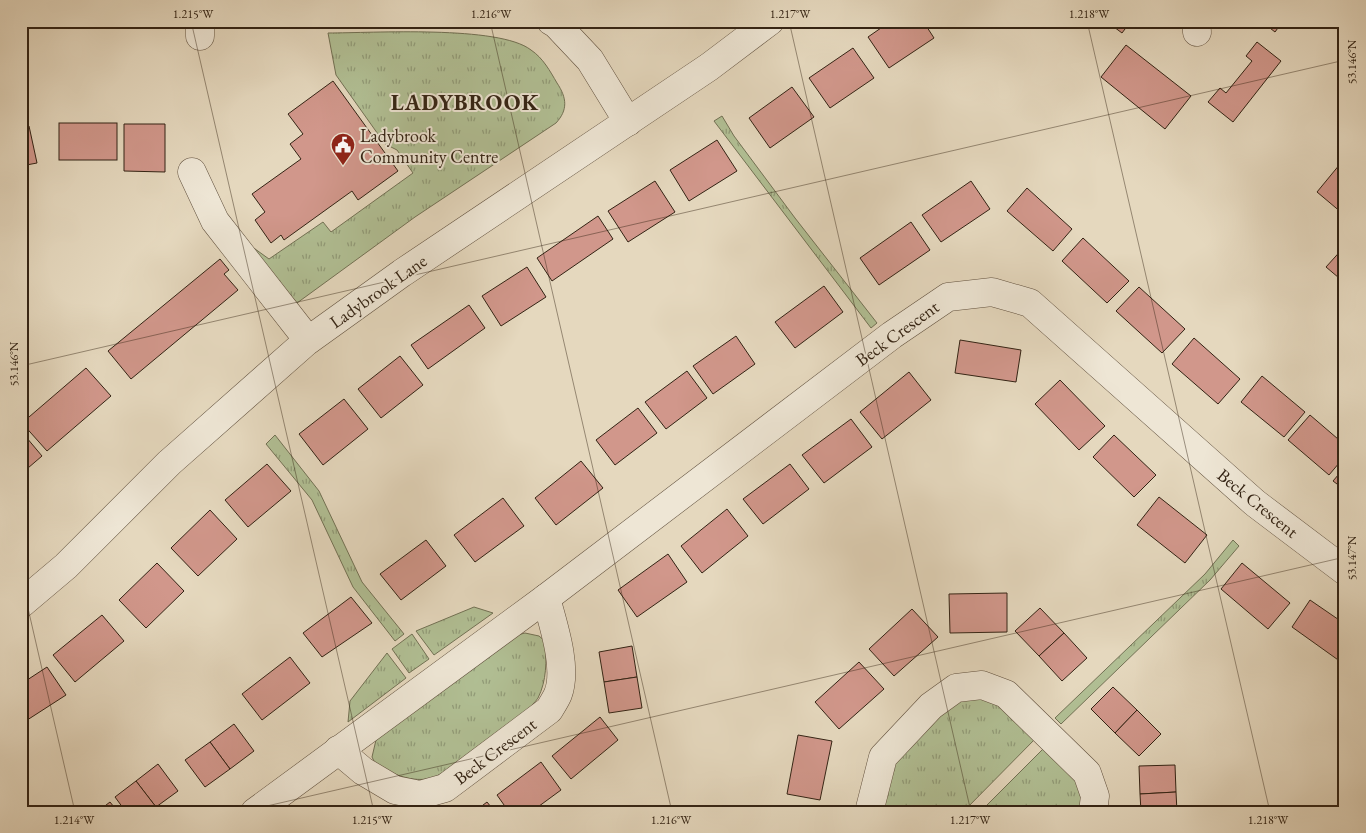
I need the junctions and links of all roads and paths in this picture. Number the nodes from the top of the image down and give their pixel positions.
1 (551, 21) edge
2 (770, 21) edge
3 (628, 122) junction
4 (192, 172) dead end
5 (308, 340) junction
6 (1345, 571) edge
7 (546, 598) junction
8 (21, 604) edge
9 (338, 750) junction
10 (255, 812) edge
11 (869, 812) edge
12 (1093, 812) edge

1 - 3 street
2 - 3 street, Ladybrook Lane
3 - 5 street, Ladybrook Lane
4 - 5 street
5 - 8 street, Ladybrook Lane
6 - 7 street, Beck Crescent
7 - 9 street, Beck Crescent
7 - 9 street, Beck Crescent
9 - 10 street, Beck Crescent
11 - 12 street

